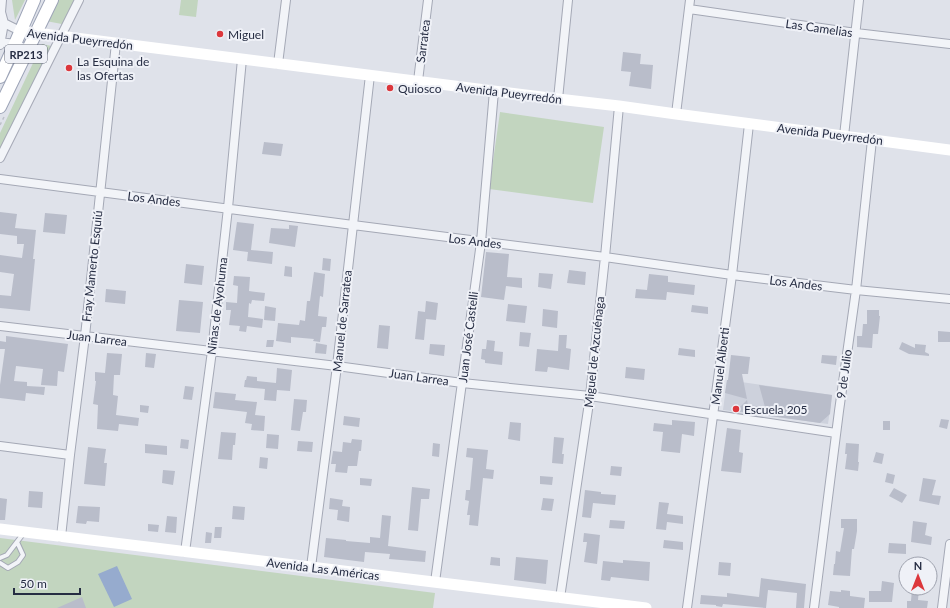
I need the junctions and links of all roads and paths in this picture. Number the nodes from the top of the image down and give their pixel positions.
1 (2, 0) edge
2 (34, 0) edge
3 (52, 0) edge
4 (79, 0) edge
5 (286, 0) edge
6 (428, 0) edge
7 (568, 0) edge
8 (690, 0) edge
9 (859, 0) edge
10 (689, 9) junction
11 (4, 23) junction
12 (20, 31) junction
13 (35, 33) junction
14 (856, 33) junction
15 (61, 36) junction
16 (0, 43) edge
17 (116, 43) junction
18 (15, 44) junction
19 (950, 44) edge
20 (28, 50) junction
21 (242, 59) junction
22 (278, 64) junction
23 (370, 75) junction
24 (0, 77) edge
25 (418, 82) junction
26 (494, 91) junction
27 (558, 99) junction
28 (619, 106) junction
29 (0, 108) edge
30 (676, 114) junction
31 (749, 124) junction
32 (844, 136) junction
33 (872, 140) junction
34 (950, 150) edge
35 (0, 158) edge
36 (0, 179) edge
37 (100, 193) junction
38 (228, 208) junction
39 (352, 225) junction
40 (480, 242) junction
41 (605, 256) junction
42 (732, 275) junction
43 (856, 290) junction
44 (950, 299) edge
45 (0, 326) edge
46 (85, 336) junction
47 (212, 351) junction
48 (337, 366) junction
49 (462, 383) junction
50 (590, 396) junction
51 (714, 415) junction
52 (836, 433) junction
53 (0, 446) edge
54 (70, 455) junction
55 (0, 529) edge
56 (24, 532) junction
57 (61, 537) junction
58 (17, 542) junction
59 (950, 544) edge
60 (185, 552) junction
61 (0, 558) edge
62 (0, 563) edge
63 (311, 567) junction
64 (435, 582) junction
65 (560, 598) junction
66 (617, 606) edge
67 (646, 608) edge
68 (687, 608) edge
69 (814, 608) edge
70 (942, 608) edge

1 - 11 street
2 - 12 main road, RP213
3 - 13 main road, RP213
4 - 15 street
5 - 22 street
6 - 25 street, Sarratea
7 - 27 street
8 - 10 street
9 - 14 street
10 - 14 street, Las Camelias
10 - 30 street
11 - 12 street
11 - 16 street
12 - 13 main road, Avenida Pueyrredón
12 - 18 main road, RP213
13 - 15 main road, Avenida Pueyrredón
13 - 20 main road, RP213
14 - 19 street, Las Camelias
14 - 32 street
15 - 17 main road, Avenida Pueyrredón
15 - 35 street
16 - 18 street
17 - 21 main road, Avenida Pueyrredón
17 - 37 street, Fray Mamerto Esquiú
18 - 20 street
18 - 24 main road, RP213
20 - 29 main road, RP213
21 - 22 main road, Avenida Pueyrredón
21 - 38 street, Niñas de Ayohuma
22 - 23 main road, Avenida Pueyrredón
23 - 25 main road, Avenida Pueyrredón
23 - 39 street, Manuel de Sarratea
25 - 26 main road, Avenida Pueyrredón
26 - 27 main road, Avenida Pueyrredón
26 - 40 street, Juan José Castelli
27 - 28 main road, Avenida Pueyrredón
28 - 30 main road, Avenida Pueyrredón
28 - 41 street, Miguel de Azcuénaga
30 - 31 main road, Avenida Pueyrredón
31 - 32 main road, Avenida Pueyrredón
31 - 42 street, Manuel Alberti
32 - 33 main road, Avenida Pueyrredón
33 - 34 main road, Avenida Pueyrredón
33 - 43 street, 9 de Julio
36 - 37 street, Los Andes
37 - 38 street, Los Andes
37 - 46 street, Fray Mamerto Esquiú
38 - 39 street, Los Andes
38 - 47 street, Niñas de Ayohuma
39 - 40 street, Los Andes
39 - 48 street, Manuel de Sarratea
40 - 41 street, Los Andes
40 - 49 street, Juan José Castelli
41 - 42 street, Los Andes
41 - 50 street, Miguel de Azcuénaga
42 - 43 street, Los Andes
42 - 51 street, Manuel Alberti
43 - 44 street, Los Andes
43 - 52 street, 9 de Julio
45 - 46 street, Juan Larrea
46 - 47 street, Juan Larrea
46 - 54 street, Fray Mamerto Esquiú
47 - 48 street, Juan Larrea
47 - 60 street, Niñas de Ayohuma
48 - 49 street, Juan Larrea
48 - 63 street, Manuel de Sarratea
49 - 50 street, Juan Larrea
49 - 64 street, Juan José Castelli
50 - 51 street, Juan Larrea
50 - 65 street, Miguel de Azcuénaga
51 - 52 street, Juan Larrea
51 - 68 street, Manuel Alberti
52 - 69 street, 9 de Julio
53 - 54 street
54 - 57 street, Fray Mamerto Esquiú
55 - 56 main road, Avenida Las Américas
56 - 57 main road, Avenida Las Américas
56 - 58 lane
57 - 60 main road, Avenida Las Américas
58 - 61 lane
58 - 62 lane
59 - 70 street
60 - 63 main road, Avenida Las Américas
63 - 64 main road, Avenida Las Américas
64 - 65 main road, Avenida Las Américas
65 - 66 main road, Avenida Las Américas
66 - 67 main road, Avenida Las Américas

